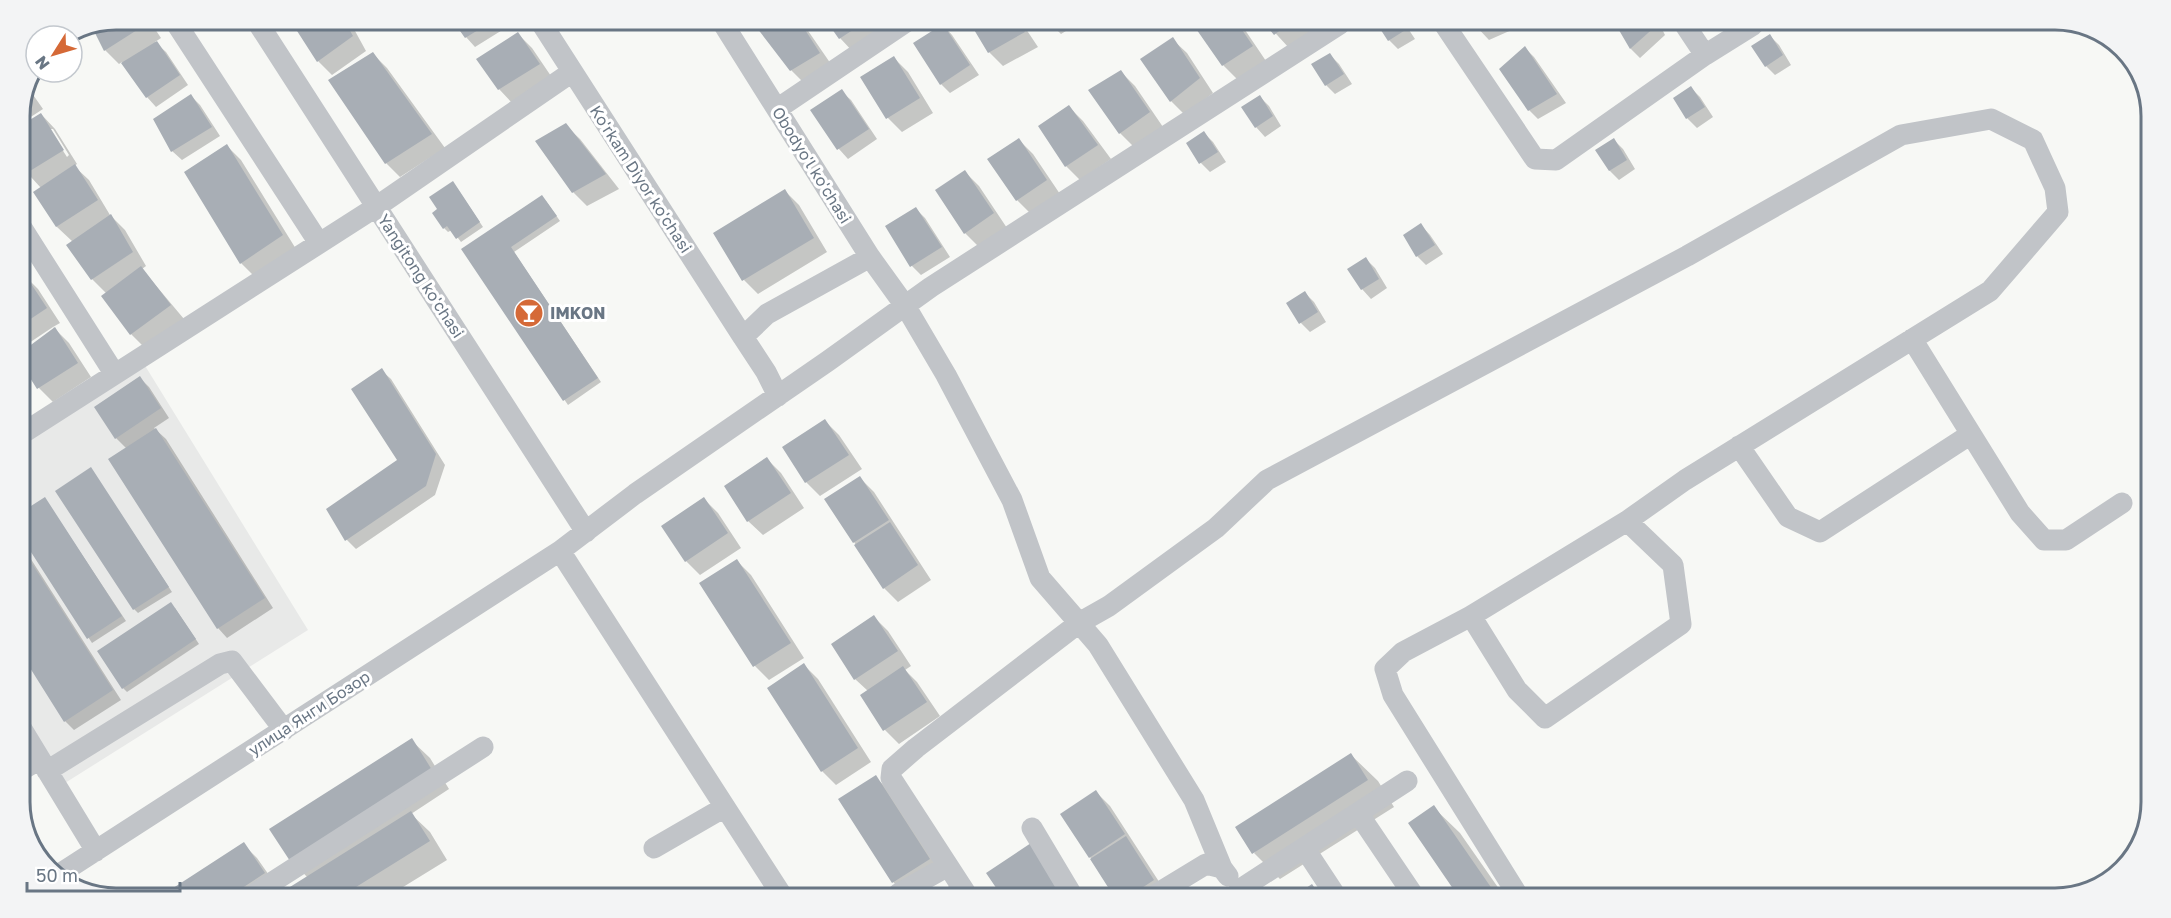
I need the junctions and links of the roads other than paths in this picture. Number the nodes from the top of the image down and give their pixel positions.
1 (181, 30) edge
2 (262, 30) edge
3 (546, 30) edge
4 (727, 30) edge
5 (894, 30) edge
6 (1331, 30) edge
7 (1448, 30) edge
8 (1688, 30) edge
9 (1746, 30) edge
10 (1705, 55) junction
11 (572, 72) junction
12 (777, 109) junction
13 (376, 207) junction
14 (30, 241) edge
15 (320, 243) junction
16 (870, 256) junction
17 (906, 307) junction
18 (743, 337) junction
19 (1912, 339) junction
20 (114, 373) junction
21 (778, 396) junction
22 (30, 428) edge
23 (1971, 434) junction
24 (1739, 446) junction
25 (2122, 503) dead end
26 (1627, 521) junction
27 (586, 532) junction
28 (560, 552) junction
29 (1471, 616) junction
30 (1079, 623) junction
31 (284, 730) junction
32 (30, 743) edge
33 (483, 747) dead end
34 (43, 765) junction
35 (30, 768) edge
36 (1407, 781) dead end
37 (725, 807) junction
38 (1358, 813) junction
39 (1032, 828) dead end
40 (654, 848) dead end
41 (1305, 849) junction
42 (96, 851) junction
43 (948, 866) junction
44 (1222, 868) junction
45 (64, 871) edge
46 (263, 888) edge
47 (777, 888) edge
48 (909, 888) edge
49 (962, 888) edge
50 (1068, 888) edge
51 (1167, 888) edge
52 (1237, 888) edge
53 (1248, 888) edge
54 (1331, 888) edge
55 (1409, 888) edge
56 (1513, 888) edge

1 - 15 street
2 - 13 street, Yangitong ko'chasi
3 - 11 street, Ko'rkam Diyor ko'chasi
4 - 12 street, Obodyo'l ko'chasi
5 - 12 street
6 - 17 street, улица Янги Бозор
7 - 10 street
8 - 10 street
9 - 10 street
11 - 13 street
11 - 18 street, Ko'rkam Diyor ko'chasi
12 - 16 street, Obodyo'l ko'chasi
13 - 15 street
13 - 27 street, Yangitong ko'chasi
14 - 20 street
15 - 20 street
16 - 17 street, Obodyo'l ko'chasi
16 - 18 street
17 - 21 street, улица Янги Бозор
17 - 30 street, Obodyo'l ko'chasi
18 - 21 street, Ko'rkam Diyor ko'chasi
19 - 23 street
19 - 24 street
19 - 30 street
20 - 22 street
21 - 27 street, улица Янги Бозор
23 - 24 street
23 - 25 street
24 - 26 street
26 - 29 street
26 - 29 street
27 - 28 street, улица Янги Бозор
28 - 31 street, улица Янги Бозор
28 - 37 street
29 - 56 street
30 - 43 street
30 - 44 street, Obodyo'l ko'chasi
31 - 34 street
31 - 42 street, улица Янги Бозор
32 - 34 street
33 - 46 street
34 - 35 street
34 - 42 street
36 - 38 street
37 - 40 street
37 - 47 street
38 - 41 street
38 - 55 street
39 - 50 street
41 - 53 street
41 - 54 street
42 - 45 street, улица Янги Бозор
43 - 48 street
43 - 49 street
44 - 51 street
44 - 52 street, Obodyo'l ko'chasi

